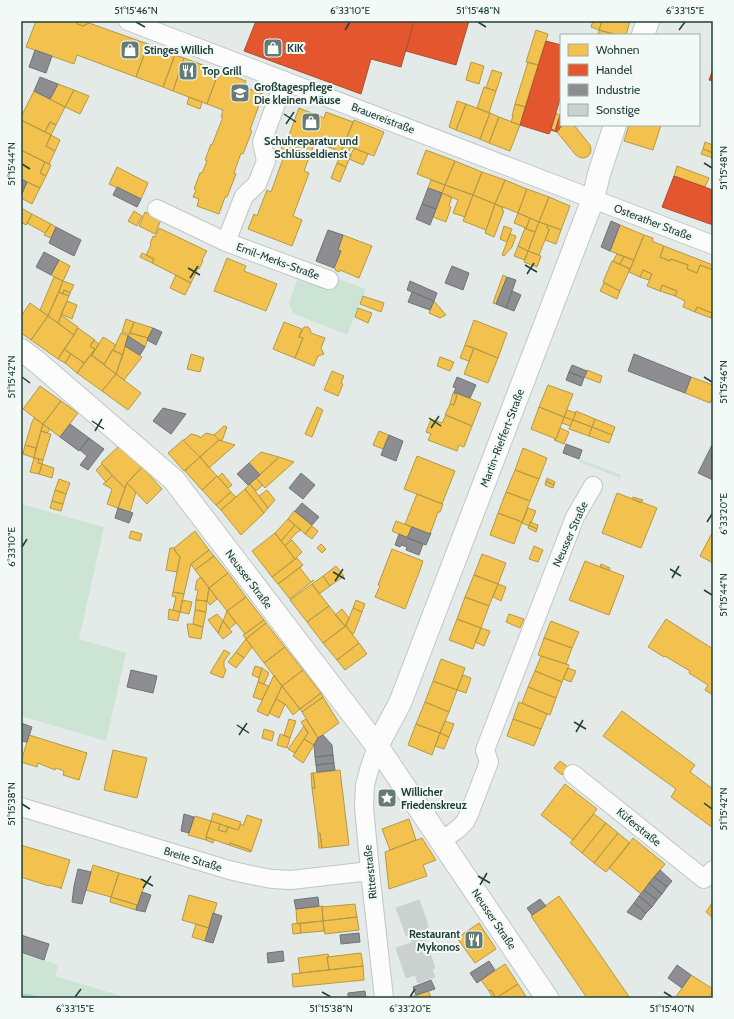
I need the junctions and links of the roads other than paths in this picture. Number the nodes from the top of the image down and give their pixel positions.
1 (128, 21) edge
2 (648, 21) edge
3 (644, 34) edge
4 (284, 81) junction
5 (615, 126) edge
6 (593, 198) junction
7 (157, 209) dead end
8 (226, 242) junction
9 (713, 245) edge
10 (329, 280) dead end
11 (21, 350) edge
12 (593, 486) dead end
13 (377, 746) junction
14 (573, 774) dead end
15 (21, 807) edge
16 (441, 841) junction
17 (370, 871) junction
18 (709, 875) edge
19 (384, 998) edge
20 (547, 998) edge

1 - 4 street, Brauereistraße
2 - 3 street
4 - 6 street, Brauereistraße
4 - 8 street, Emil-Merks-Straße
5 - 6 street, Martin-Rieffert-Straße
6 - 9 street, Osterather Straße
6 - 13 street, Martin-Rieffert-Straße
7 - 8 street, Emil-Merks-Straße
8 - 10 street, Emil-Merks-Straße
11 - 13 street, Neusser Straße
12 - 16 street, Neusser Straße
13 - 16 street, Neusser Straße
13 - 17 street, Ritterstraße
14 - 18 street, Küferstraße
15 - 17 street, Breite Straße
16 - 20 street, Neusser Straße
17 - 19 street, Ritterstraße

